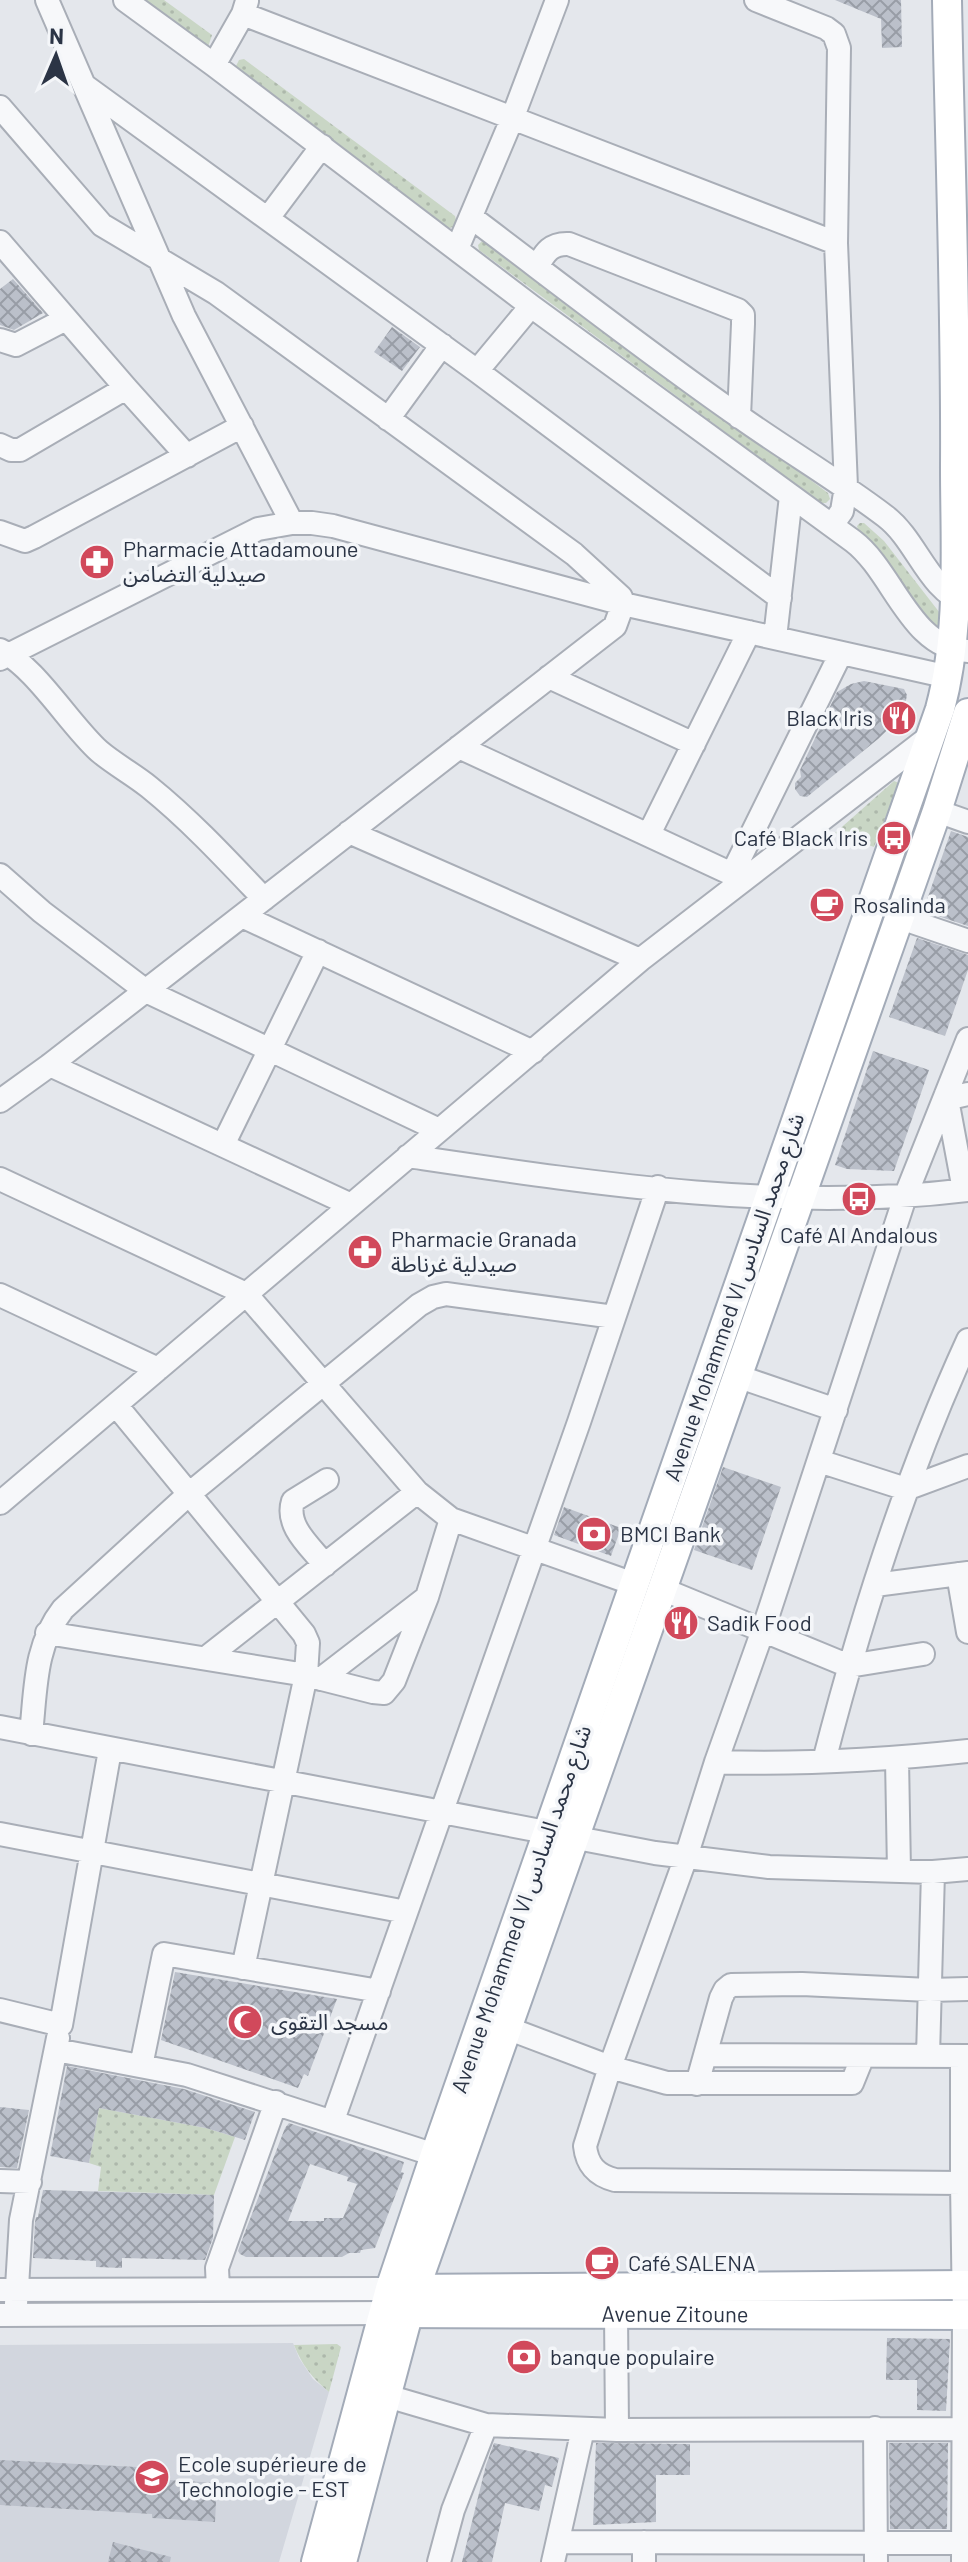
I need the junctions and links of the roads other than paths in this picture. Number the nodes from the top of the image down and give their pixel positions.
1 (47, 0) edge
2 (125, 0) edge
3 (557, 0) edge
4 (756, 0) edge
5 (947, 0) edge
6 (245, 7) edge
7 (214, 65) junction
8 (85, 86) junction
9 (0, 107) edge
10 (512, 119) junction
11 (322, 146) junction
12 (471, 217) junction
13 (268, 218) junction
14 (0, 242) edge
15 (836, 243) junction
16 (457, 249) junction
17 (160, 259) junction
18 (537, 267) junction
19 (531, 306) junction
20 (66, 319) junction
21 (0, 340) edge
22 (442, 345) junction
23 (477, 371) junction
24 (126, 388) junction
25 (739, 417) junction
26 (388, 419) junction
27 (242, 426) junction
28 (0, 445) edge
29 (187, 456) junction
30 (846, 487) junction
31 (791, 496) junction
32 (292, 523) junction
33 (832, 525) junction
34 (0, 532) edge
35 (780, 598) junction
36 (961, 602) edge
37 (623, 604) junction
38 (749, 632) junction
39 (775, 638) junction
40 (841, 653) junction
41 (3, 654) edge
42 (957, 659) edge
43 (549, 677) junction
44 (968, 713) edge
45 (929, 737) junction
46 (694, 744) junction
47 (459, 747) junction
48 (937, 811) junction
49 (968, 822) edge
50 (349, 832) junction
51 (649, 834) junction
52 (0, 875) edge
53 (733, 879) junction
54 (264, 899) junction
55 (242, 916) junction
56 (898, 917) junction
57 (968, 941) edge
58 (318, 951) junction
59 (640, 960) junction
60 (146, 991) junction
61 (968, 1039) edge
62 (270, 1050) junction
63 (533, 1052) junction
64 (50, 1065) junction
65 (957, 1094) edge
66 (0, 1101) edge
67 (439, 1130) junction
68 (223, 1145) junction
69 (408, 1156) junction
70 (0, 1179) edge
71 (658, 1187) junction
72 (966, 1190) edge
73 (769, 1197) junction
74 (905, 1197) junction
75 (800, 1200) junction
76 (349, 1204) junction
77 (246, 1294) junction
78 (6, 1305) edge
79 (614, 1317) junction
80 (968, 1340) edge
81 (158, 1369) junction
82 (737, 1376) junction
83 (325, 1383) junction
84 (116, 1405) junction
85 (836, 1410) junction
86 (819, 1461) junction
87 (968, 1466) edge
88 (327, 1480) dead end
89 (906, 1489) junction
90 (417, 1492) junction
91 (189, 1494) junction
92 (0, 1503) edge
93 (451, 1519) junction
94 (534, 1550) junction
95 (325, 1565) junction
96 (963, 1574) edge
97 (875, 1585) junction
98 (648, 1587) junction
99 (427, 1597) junction
100 (276, 1603) junction
101 (763, 1630) junction
102 (968, 1632) edge
103 (47, 1633) junction
104 (923, 1654) dead end
105 (206, 1658) junction
106 (849, 1666) junction
107 (313, 1677) junction
108 (0, 1727) edge
109 (31, 1734) junction
110 (110, 1750) junction
111 (968, 1751) edge
112 (897, 1759) junction
113 (824, 1761) junction
114 (716, 1762) junction
115 (283, 1783) junction
116 (442, 1812) junction
117 (0, 1834) edge
118 (560, 1837) junction
119 (91, 1852) junction
120 (686, 1857) junction
121 (968, 1869) edge
122 (899, 1871) junction
123 (933, 1872) junction
124 (260, 1884) junction
125 (406, 1912) junction
126 (243, 1968) junction
127 (968, 1989) edge
128 (929, 1990) junction
129 (379, 1991) junction
130 (0, 2010) edge
131 (61, 2025) junction
132 (507, 2028) junction
133 (56, 2050) junction
134 (706, 2055) junction
135 (863, 2056) junction
136 (928, 2056) junction
137 (965, 2056) edge
138 (141, 2066) junction
139 (610, 2067) junction
140 (697, 2084) junction
141 (276, 2102) junction
142 (333, 2120) junction
143 (435, 2155) junction
144 (0, 2181) edge
145 (30, 2182) junction
146 (962, 2183) junction
147 (965, 2285) edge
148 (218, 2289) junction
149 (8, 2290) edge
150 (400, 2301) junction
151 (616, 2313) junction
152 (8, 2315) edge
153 (966, 2315) edge
154 (387, 2396) junction
155 (486, 2425) junction
156 (875, 2428) junction
157 (583, 2429) junction
158 (963, 2429) junction
159 (617, 2430) junction
160 (965, 2549) edge
161 (556, 2552) edge
162 (644, 2552) edge
163 (759, 2552) edge
164 (876, 2552) edge
165 (316, 2562) edge
166 (342, 2562) edge
167 (439, 2562) edge

1 - 8 street
2 - 7 street
3 - 10 street
4 - 15 street
5 - 36 main road, Avenue Mohammed VI شارع محمد السادس
6 - 7 street
6 - 10 street
7 - 11 street
8 - 13 street
8 - 17 street
9 - 17 street
10 - 12 street
10 - 15 street
11 - 13 street
11 - 16 street
12 - 16 street
12 - 18 street
13 - 22 street
14 - 20 street
15 - 30 street
16 - 19 street
17 - 26 street
17 - 27 street
18 - 25 street
18 - 25 street
19 - 23 street
19 - 31 street
20 - 21 street
20 - 24 street
22 - 23 street
22 - 26 street
23 - 35 street
24 - 28 street
24 - 29 street
25 - 30 street
26 - 37 street
27 - 29 street
27 - 32 street
29 - 34 street
30 - 33 street
30 - 36 street
31 - 33 street
31 - 35 street
32 - 37 street
32 - 41 street
33 - 42 street
35 - 39 street
36 - 42 main road, Avenue Mohammed VI شارع محمد السادس
37 - 38 street
37 - 43 street
38 - 39 street
38 - 46 street
39 - 40 street
40 - 42 street
40 - 53 street
41 - 54 street
42 - 45 main road, Avenue Mohammed VI شارع محمد السادس
43 - 46 street
43 - 47 street
44 - 48 main road, Avenue Mohammed VI شارع محمد السادس
45 - 53 street
45 - 73 main road, Avenue Mohammed VI شارع محمد السادس
46 - 51 street
47 - 50 street
47 - 51 street
48 - 49 street
48 - 56 main road, Avenue Mohammed VI شارع محمد السادس
50 - 54 street
50 - 59 street
51 - 53 street
52 - 60 street
53 - 59 street
54 - 55 street
55 - 58 street
55 - 60 street
56 - 57 street
56 - 75 main road, Avenue Mohammed VI شارع محمد السادس
58 - 62 street
58 - 63 street
59 - 63 street
60 - 62 street
60 - 64 street
61 - 65 street
62 - 67 street
62 - 68 street
63 - 67 street
64 - 66 street
64 - 68 street
65 - 72 street
65 - 74 street
67 - 69 street
68 - 76 street
69 - 71 street
69 - 76 street
70 - 77 street
71 - 73 street
71 - 79 street
72 - 74 street
73 - 75 street
73 - 98 main road, Avenue Mohammed VI شارع محمد السادس
74 - 75 street
74 - 85 street
75 - 82 main road, Avenue Mohammed VI شارع محمد السادس
76 - 77 street
77 - 81 street
77 - 83 street
78 - 81 street
79 - 83 street
79 - 94 street
80 - 89 street
81 - 84 street
82 - 85 street
82 - 98 main road, Avenue Mohammed VI شارع محمد السادس
83 - 90 street
83 - 91 street
84 - 91 street
84 - 92 street
85 - 86 street
86 - 89 street
86 - 101 street
87 - 89 street
88 - 95 street
89 - 97 street
90 - 93 street
90 - 95 street
91 - 100 street
91 - 103 street
93 - 94 street
93 - 99 street
94 - 98 street
94 - 116 street
95 - 100 street
96 - 97 street
96 - 102 street
97 - 106 street
98 - 101 street
98 - 118 main road, Avenue Mohammed VI شارع محمد السادس
99 - 107 street
99 - 107 street
100 - 105 street
100 - 107 street
101 - 106 street
101 - 114 street
103 - 105 street
103 - 109 street
104 - 106 street
105 - 107 street
106 - 113 street
107 - 115 street
108 - 109 street
109 - 110 street
110 - 115 street
110 - 119 street
111 - 112 street
112 - 113 street
112 - 122 street
113 - 114 street
114 - 120 street
115 - 116 street
115 - 124 street
116 - 118 street
116 - 125 street
117 - 119 street
118 - 120 street
118 - 132 main road, Avenue Mohammed VI شارع محمد السادس
118 - 143 main road, Avenue Mohammed VI شارع محمد السادس
119 - 124 street
119 - 131 street
120 - 122 street
120 - 139 street
121 - 123 street
122 - 123 street
123 - 128 street
124 - 125 street
124 - 126 street
125 - 129 street
126 - 129 street
126 - 138 street
127 - 128 street
128 - 134 street
128 - 136 street
129 - 142 street
130 - 131 street
131 - 133 street
132 - 139 street
132 - 150 main road, Avenue Mohammed VI شارع محمد السادس
133 - 138 street
133 - 145 street
134 - 135 street
134 - 140 street
135 - 136 street
135 - 140 street
136 - 137 street
137 - 146 street
138 - 141 street
139 - 140 street
139 - 146 street
141 - 142 street
141 - 148 street
142 - 143 street
143 - 150 main road, Avenue Mohammed VI شارع محمد السادس
144 - 145 street
145 - 149 street
146 - 147 street
147 - 150 main road, Avenue Zitoune
147 - 153 street
148 - 149 street
148 - 150 street
149 - 152 street
150 - 151 main road, Avenue Zitoune
150 - 152 street
150 - 154 main road, Avenue Mohammed VI شارع محمد السادس
150 - 165 main road, Avenue Mohammed VI شارع محمد السادس
151 - 153 main road, Avenue Zitoune
151 - 159 street
153 - 158 street
154 - 155 street
154 - 166 main road, Avenue Mohammed VI شارع محمد السادس
155 - 157 street
155 - 167 street
156 - 158 street
156 - 159 street
156 - 164 street
157 - 159 street
157 - 161 street
158 - 160 street
160 - 164 street
161 - 162 street
162 - 163 street
163 - 164 street

